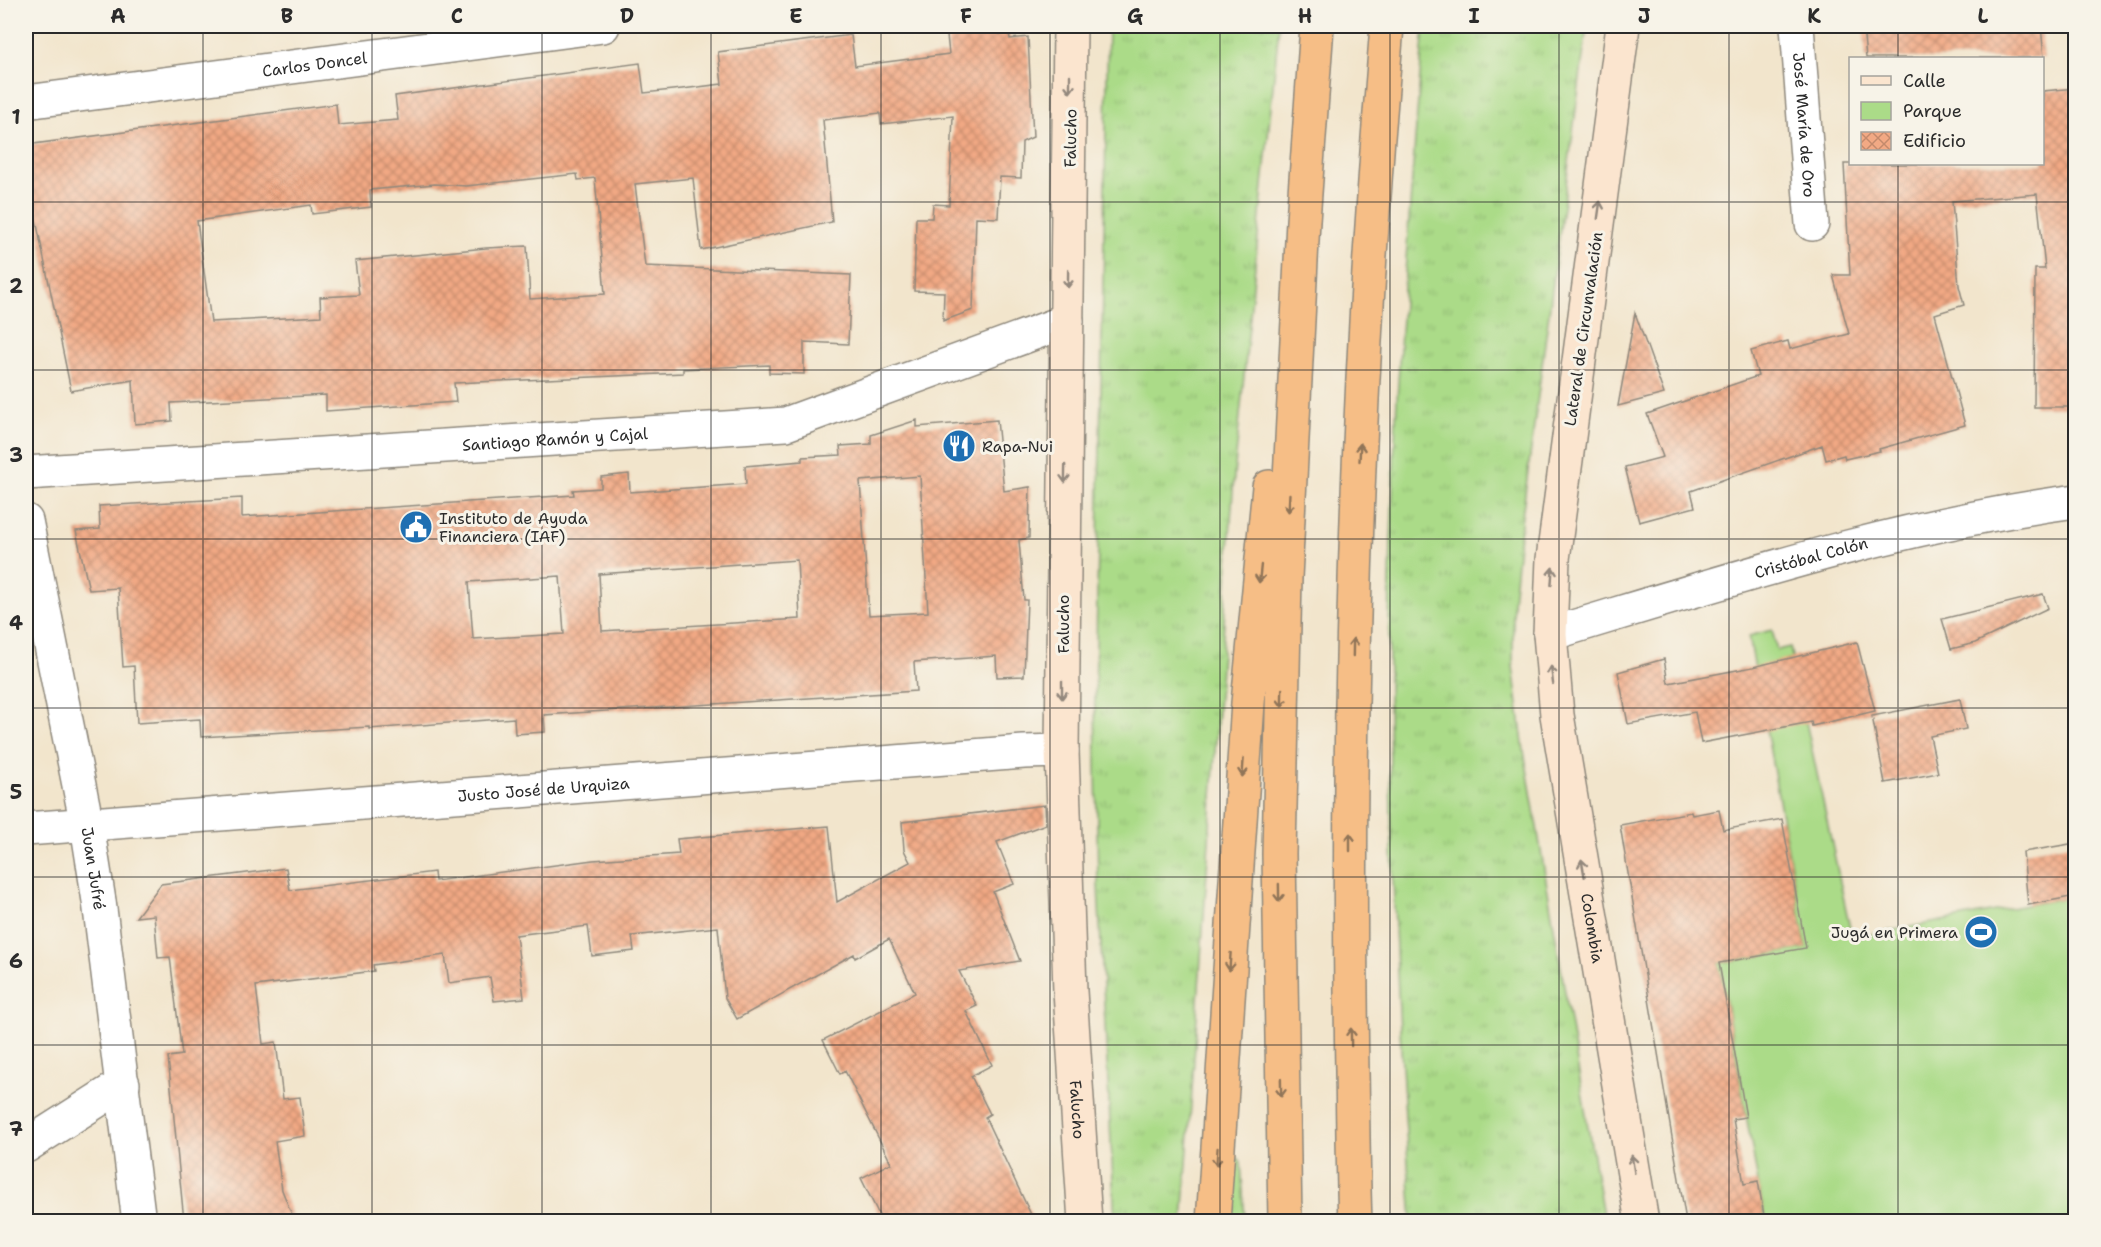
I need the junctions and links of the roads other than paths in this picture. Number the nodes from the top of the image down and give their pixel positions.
1 (603, 26) edge
2 (1070, 26) edge
3 (1317, 26) edge
4 (1388, 26) edge
5 (1623, 26) edge
6 (1797, 26) edge
7 (1313, 77) junction
8 (26, 102) edge
9 (1812, 224) dead end
10 (1067, 321) junction
11 (26, 473) edge
12 (2076, 501) edge
13 (26, 520) edge
14 (1550, 634) junction
15 (1062, 751) junction
16 (87, 825) junction
17 (26, 829) edge
18 (1352, 1072) junction
19 (123, 1084) junction
20 (26, 1146) edge
21 (139, 1221) edge
22 (1085, 1221) edge
23 (1213, 1221) edge
24 (1285, 1221) edge
25 (1355, 1221) edge
26 (1374, 1221) edge
27 (1642, 1221) edge

1 - 8 street, Carlos Doncel
2 -> 10 street, Falucho
3 - 7 highway
18 -> 4 highway
14 -> 5 street, Lateral de Circunvalación
6 - 9 street, José María de Oro
7 -> 23 highway
7 -> 24 highway
10 - 11 street, Santiago Ramón y Cajal
10 -> 15 street, Falucho
12 - 14 street, Cristóbal Colón
13 - 16 street, Juan Jufré
27 -> 14 street, Colombia
15 - 16 street, Justo José de Urquiza
15 - 22 street, Falucho
16 - 17 street, Justo José de Urquiza
16 - 19 street, Juan Jufré
18 - 25 highway
18 - 26 highway
19 - 20 street
19 - 21 street, Juan Jufré

